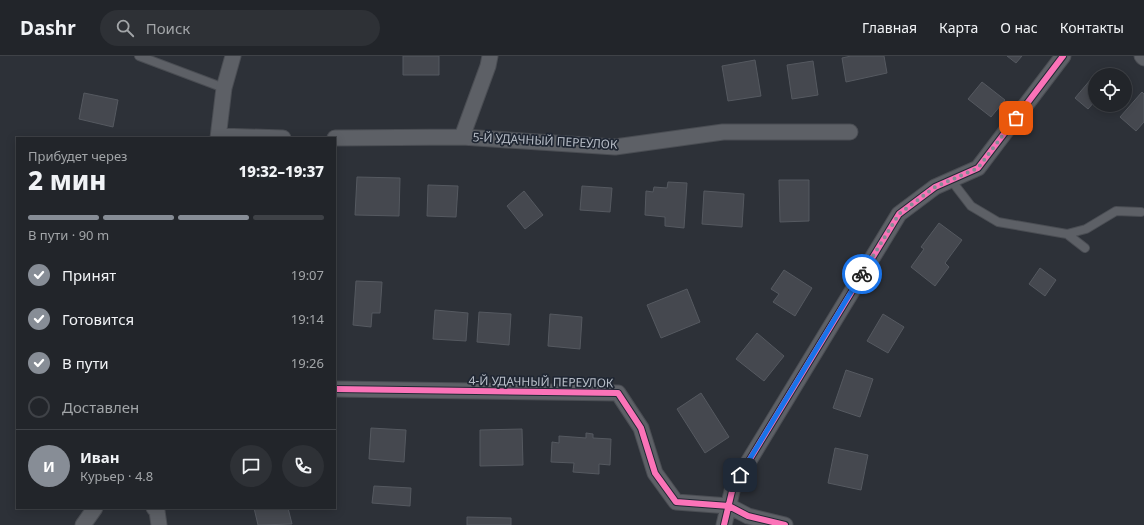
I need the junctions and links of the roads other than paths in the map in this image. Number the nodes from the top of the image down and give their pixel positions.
1 (139, 56) edge
2 (233, 56) edge
3 (490, 56) edge
4 (1063, 56) edge
5 (224, 88) junction
6 (850, 132) dead end
7 (218, 137) edge
8 (462, 137) junction
9 (336, 138) edge
10 (951, 180) junction
11 (1141, 212) dead end
12 (1067, 234) junction
13 (1085, 248) dead end
14 (336, 389) edge
15 (729, 506) junction
16 (94, 509) edge
17 (155, 509) edge
18 (83, 525) edge
19 (159, 525) edge
20 (724, 525) edge
21 (784, 525) edge

1 - 5 lane
2 - 5 street
3 - 8 street
4 - 10 street
5 - 7 street
6 - 8 street, 5-Й УДАЧНЫЙ ПЕРЕУЛОК
8 - 9 street, 5-Й УДАЧНЫЙ ПЕРЕУЛОК
10 - 12 lane
10 - 15 street
11 - 12 lane
12 - 13 lane
14 - 15 street, 4-Й УДАЧНЫЙ ПЕРЕУЛОК
15 - 20 street
15 - 21 street
16 - 18 street
17 - 19 street

